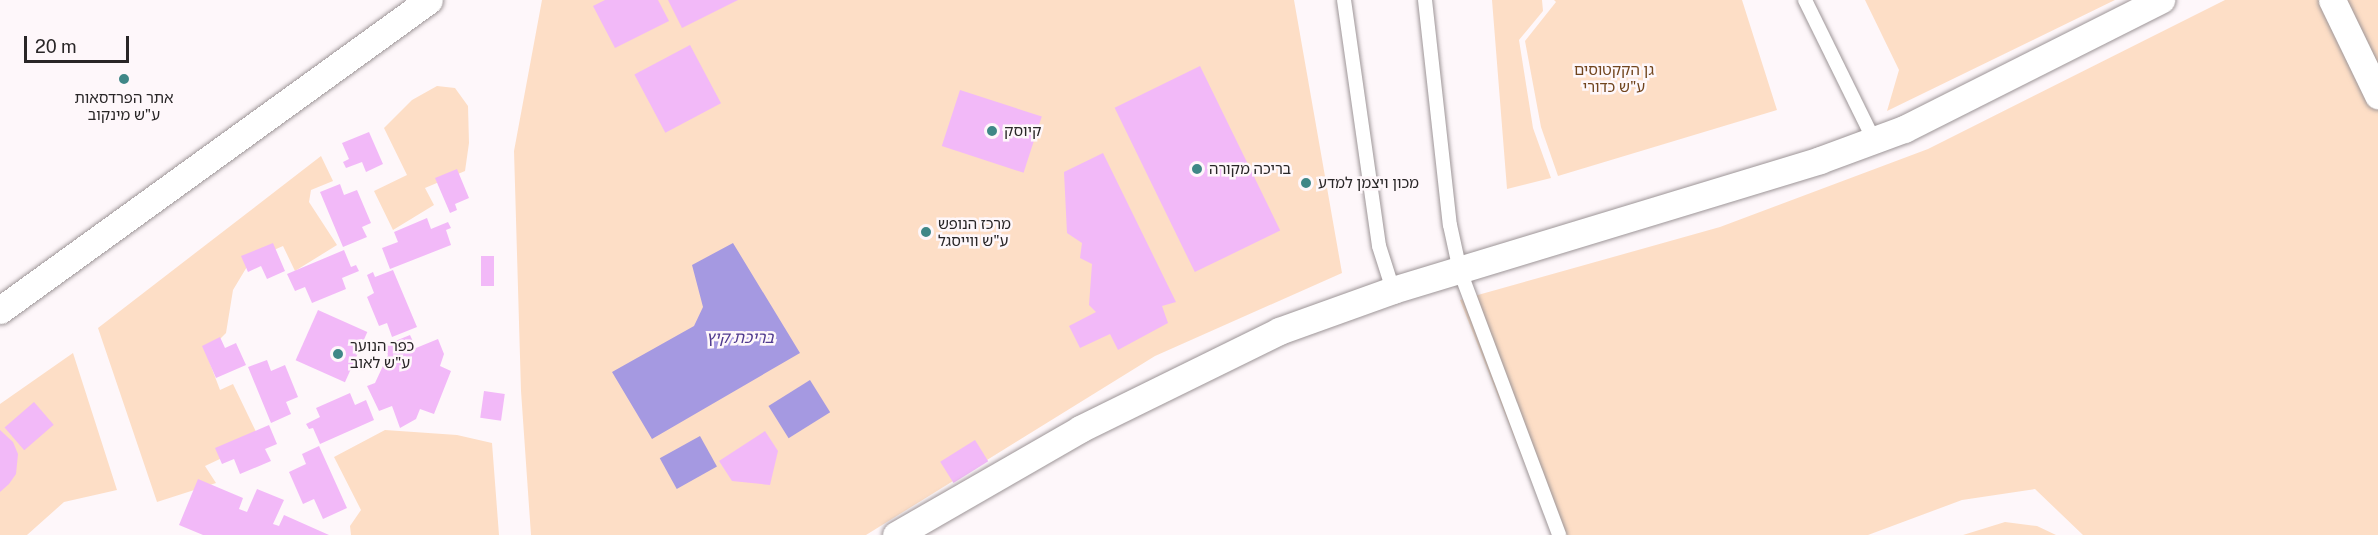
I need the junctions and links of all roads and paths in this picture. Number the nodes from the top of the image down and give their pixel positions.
1 (429, 0) edge
2 (1344, 0) edge
3 (1425, 0) edge
4 (1805, 0) edge
5 (2161, 0) edge
6 (2332, 0) edge
7 (2378, 95) edge
8 (1874, 140) junction
9 (1460, 270) junction
10 (1393, 290) junction
11 (0, 310) edge
12 (896, 535) edge
13 (1559, 535) edge

1 - 11 street
2 - 10 lane
3 - 9 lane
4 - 8 lane
5 - 8 street
6 - 7 street
8 - 9 street
9 - 10 street
9 - 13 lane
10 - 12 street

